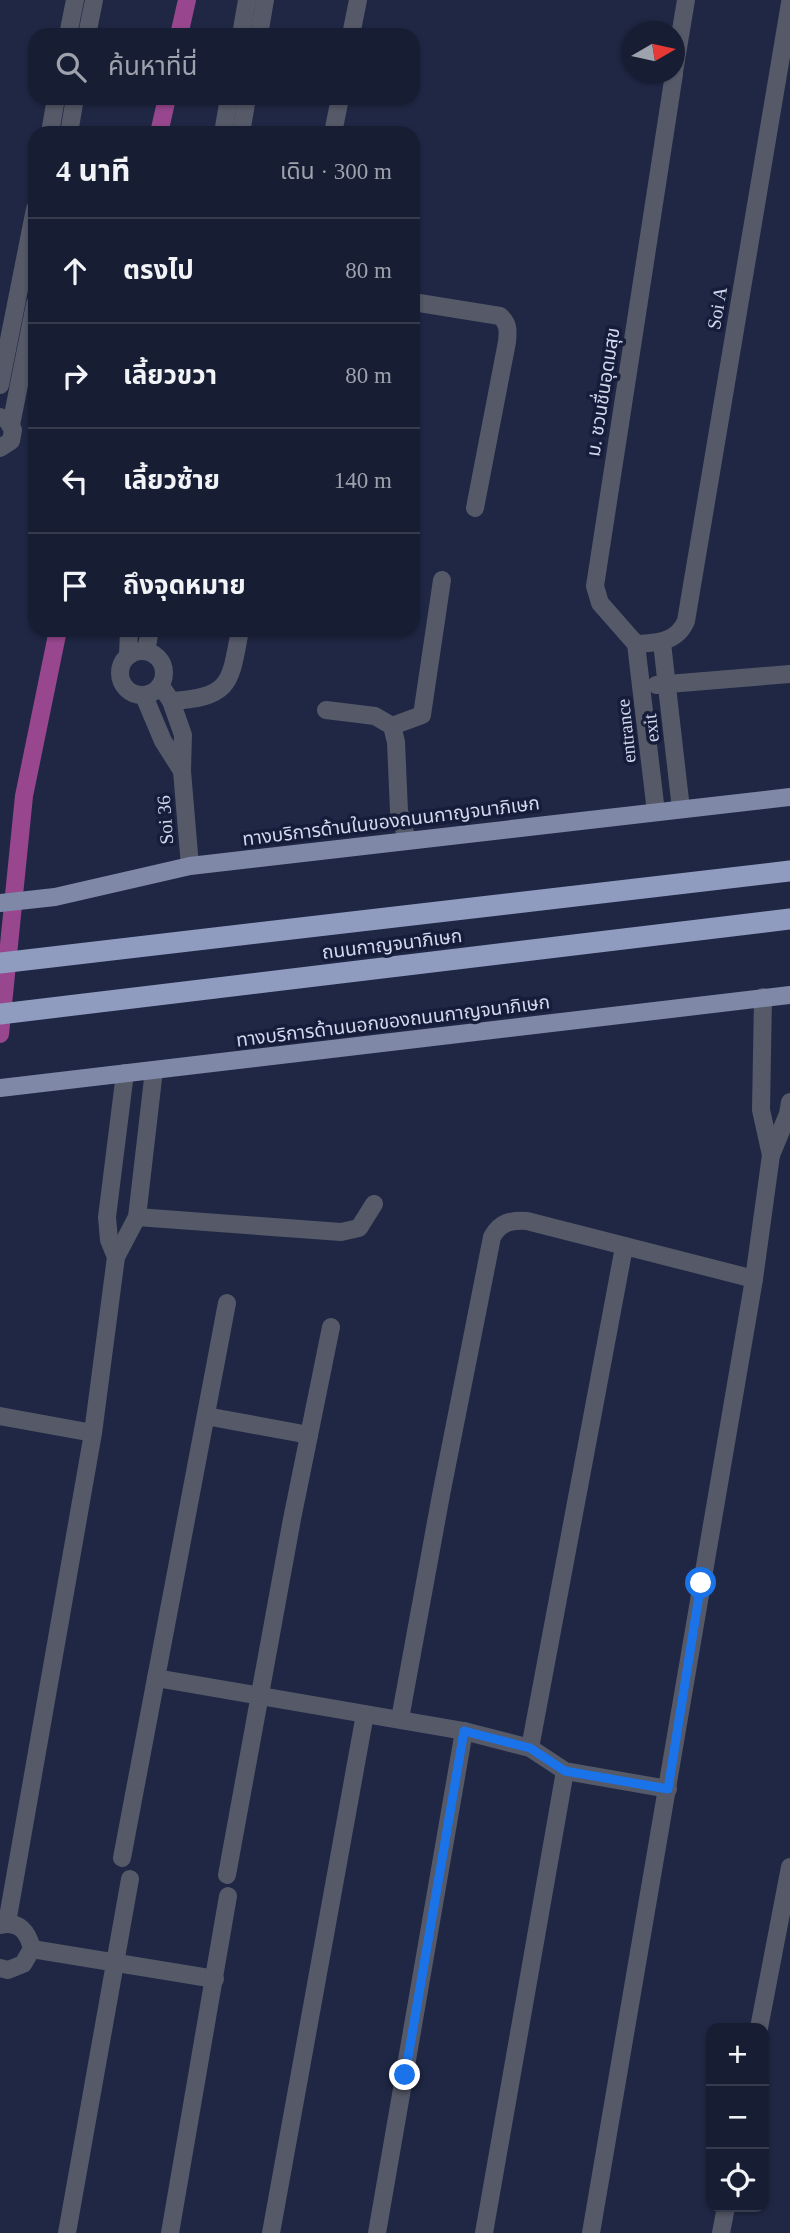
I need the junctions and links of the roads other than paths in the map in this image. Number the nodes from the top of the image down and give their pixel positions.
1 (75, 0) edge
2 (94, 0) edge
3 (247, 0) edge
4 (265, 0) edge
5 (358, 0) edge
6 (686, 0) edge
7 (790, 3) edge
8 (683, 21) edge
9 (69, 28) edge
10 (88, 28) edge
11 (242, 28) edge
12 (260, 28) edge
13 (352, 28) edge
14 (672, 84) edge
15 (55, 105) edge
16 (74, 105) edge
17 (228, 105) edge
18 (246, 105) edge
19 (339, 105) edge
20 (51, 126) edge
21 (70, 126) edge
22 (224, 126) edge
23 (242, 126) edge
24 (334, 126) edge
25 (28, 244) edge
26 (420, 303) edge
27 (28, 332) edge
28 (0, 385) edge
29 (6, 421) edge
30 (1, 451) edge
31 (475, 508) dead end
32 (442, 580) dead end
33 (129, 637) edge
34 (149, 637) edge
35 (239, 637) edge
36 (663, 643) junction
37 (636, 645) junction
38 (146, 651) junction
39 (128, 656) junction
40 (790, 674) edge
41 (667, 684) junction
42 (642, 687) junction
43 (166, 693) junction
44 (144, 696) junction
45 (326, 710) dead end
46 (392, 726) junction
47 (182, 771) junction
48 (790, 797) edge
49 (681, 809) junction
50 (656, 812) junction
51 (407, 840) junction
52 (190, 866) junction
53 (790, 871) edge
54 (0, 903) edge
55 (790, 919) edge
56 (0, 963) edge
57 (790, 995) edge
58 (763, 998) junction
59 (0, 1014) edge
60 (154, 1070) junction
61 (125, 1073) junction
62 (0, 1088) edge
63 (790, 1102) edge
64 (771, 1156) junction
65 (112, 1176) junction
66 (140, 1178) junction
67 (374, 1204) dead end
68 (137, 1217) junction
69 (624, 1247) junction
70 (116, 1257) junction
71 (754, 1279) junction
72 (227, 1303) dead end
73 (331, 1327) dead end
74 (0, 1416) edge
75 (206, 1416) junction
76 (93, 1433) junction
77 (309, 1435) junction
78 (156, 1678) junction
79 (261, 1696) junction
80 (365, 1714) junction
81 (400, 1719) junction
82 (464, 1731) junction
83 (530, 1748) junction
84 (565, 1771) junction
85 (668, 1789) junction
86 (122, 1858) dead end
87 (790, 1867) edge
88 (227, 1875) dead end
89 (130, 1879) dead end
90 (228, 1896) dead end
91 (4, 1924) edge
92 (32, 1949) junction
93 (115, 1962) junction
94 (0, 1971) edge
95 (215, 1979) junction
96 (760, 2023) edge
97 (725, 2212) edge
98 (67, 2233) edge
99 (170, 2233) edge
100 (271, 2233) edge
101 (377, 2233) edge
102 (484, 2233) edge
103 (591, 2233) edge
104 (721, 2233) edge

1 - 9 street
2 - 10 street
3 - 11 street
4 - 12 street
5 - 13 street
6 - 8 street, ม. ชวนชื่นอุดมสุข
7 - 36 street, Soi A
14 - 37 street, ม. ชวนชื่นอุดมสุข
15 - 20 street
16 - 21 street
17 - 22 street
18 - 23 street
19 - 24 street
25 - 28 street
26 - 31 street
27 - 29 street
29 - 30 street
32 - 46 street
33 - 39 street
34 - 38 street
35 - 43 street
36 - 37 street
36 - 41 street, exit
37 - 42 street, entrance
38 - 39 street
38 - 43 street
39 - 44 street
40 - 41 street
41 - 42 street
41 - 49 street, exit
42 - 50 street, entrance
43 - 44 street
43 - 47 street, Soi 36
44 - 47 street
45 - 46 street
46 - 51 street
47 - 52 street, Soi 36
48 - 49 main road, ทางบริการด้านในของถนนกาญจนาภิเษก
49 - 50 main road, ทางบริการด้านในของถนนกาญจนาภิเษก
50 - 51 main road, ทางบริการด้านในของถนนกาญจนาภิเษก
51 - 52 main road, ทางบริการด้านในของถนนกาญจนาภิเษก
52 - 54 main road, ทางบริการด้านในของถนนกาญจนาภิเษก
53 - 56 highway, ถนนกาญจนาภิเษก
55 - 59 highway, ถนนกาญจนาภิเษก
57 - 58 main road, ทางบริการด้านนอกของถนนกาญจนาภิเษก
58 - 60 main road, ทางบริการด้านนอกของถนนกาญจนาภิเษก
58 - 64 street
60 - 61 main road, ทางบริการด้านนอกของถนนกาญจนาภิเษก
60 - 66 street
61 - 62 main road, ทางบริการด้านนอกของถนนกาญจนาภิเษก
61 - 65 street
63 - 64 street
64 - 71 street
65 - 66 street
65 - 70 street
66 - 68 street
67 - 68 street
68 - 70 street
69 - 71 street
69 - 81 street
69 - 83 street
70 - 76 street
71 - 85 street
72 - 75 street
73 - 77 street
74 - 76 street
75 - 77 street
75 - 78 street
76 - 91 street
77 - 79 street
78 - 79 street
78 - 86 street
79 - 80 street
79 - 88 street
80 - 81 street
80 - 100 street
81 - 82 street
82 - 83 street
82 - 101 street
83 - 84 street
84 - 85 street
84 - 102 street
85 - 103 street
87 - 96 street
89 - 93 street
90 - 95 street
91 - 92 street
92 - 93 street
92 - 94 street
93 - 95 street
93 - 98 street
95 - 99 street
97 - 104 street

